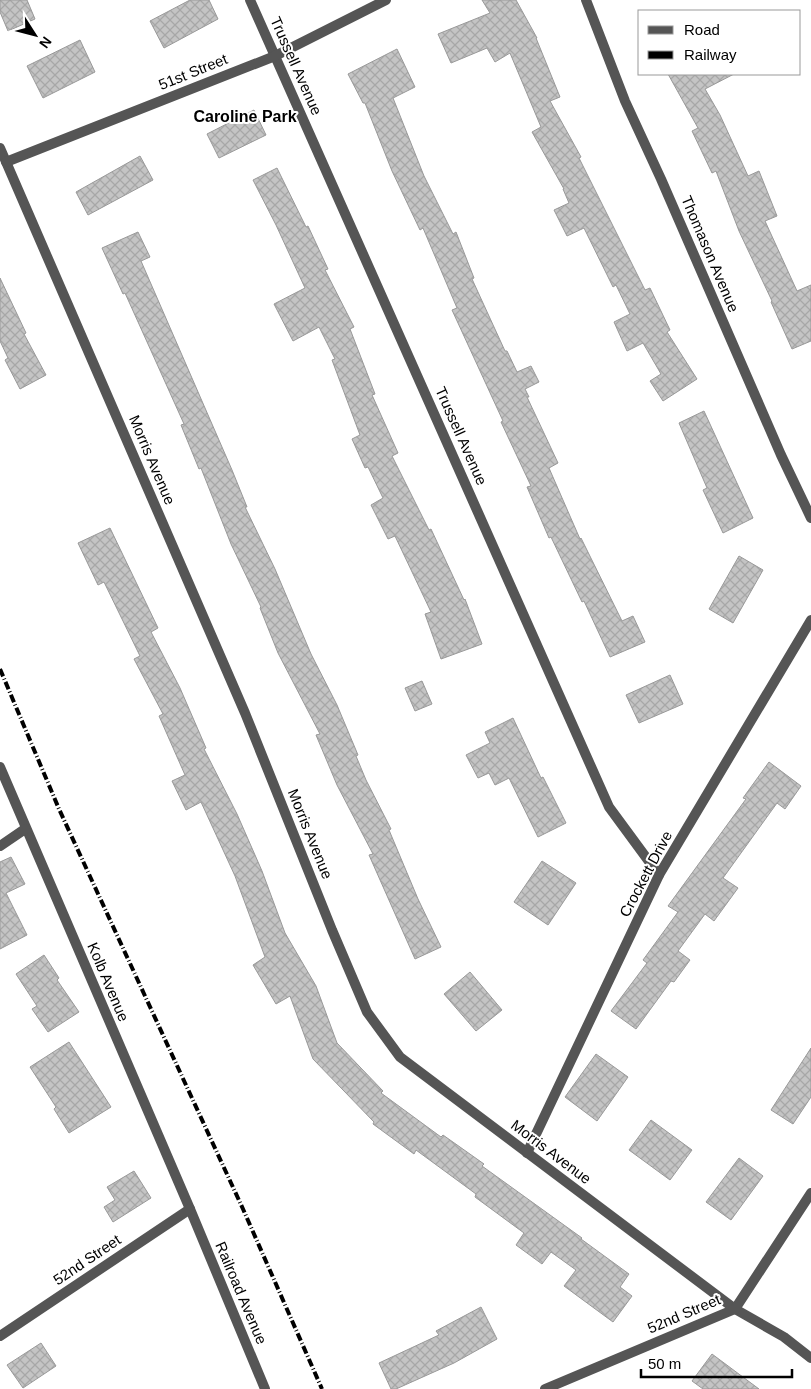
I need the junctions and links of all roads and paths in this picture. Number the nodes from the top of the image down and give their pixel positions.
1 (250, 0) edge
2 (386, 0) edge
3 (586, 0) edge
4 (275, 56) junction
5 (0, 148) edge
6 (6, 162) junction
7 (811, 518) edge
8 (811, 620) edge
9 (0, 767) edge
10 (25, 829) junction
11 (0, 846) edge
12 (659, 875) junction
13 (527, 1153) junction
14 (811, 1193) edge
15 (190, 1209) junction
16 (735, 1309) junction
17 (0, 1336) edge
18 (811, 1358) edge
19 (265, 1389) edge
20 (545, 1389) edge

1 - 4 street, Trussell Avenue
2 - 4 street, 51st Street
3 - 7 street, Thomason Avenue
4 - 6 street, 51st Street
4 - 12 street, Trussell Avenue
5 - 6 street, Morris Avenue
6 - 13 street, Morris Avenue
8 - 12 street, Crockett Drive
9 - 10 street, Kolb Avenue
10 - 11 street
10 - 15 street, Kolb Avenue
12 - 13 street, Crockett Drive
13 - 16 street, Morris Avenue
14 - 16 street, 52nd Street
15 - 17 street, 52nd Street
15 - 19 street, Railroad Avenue
16 - 18 street, Morris Avenue
16 - 20 street, 52nd Street

